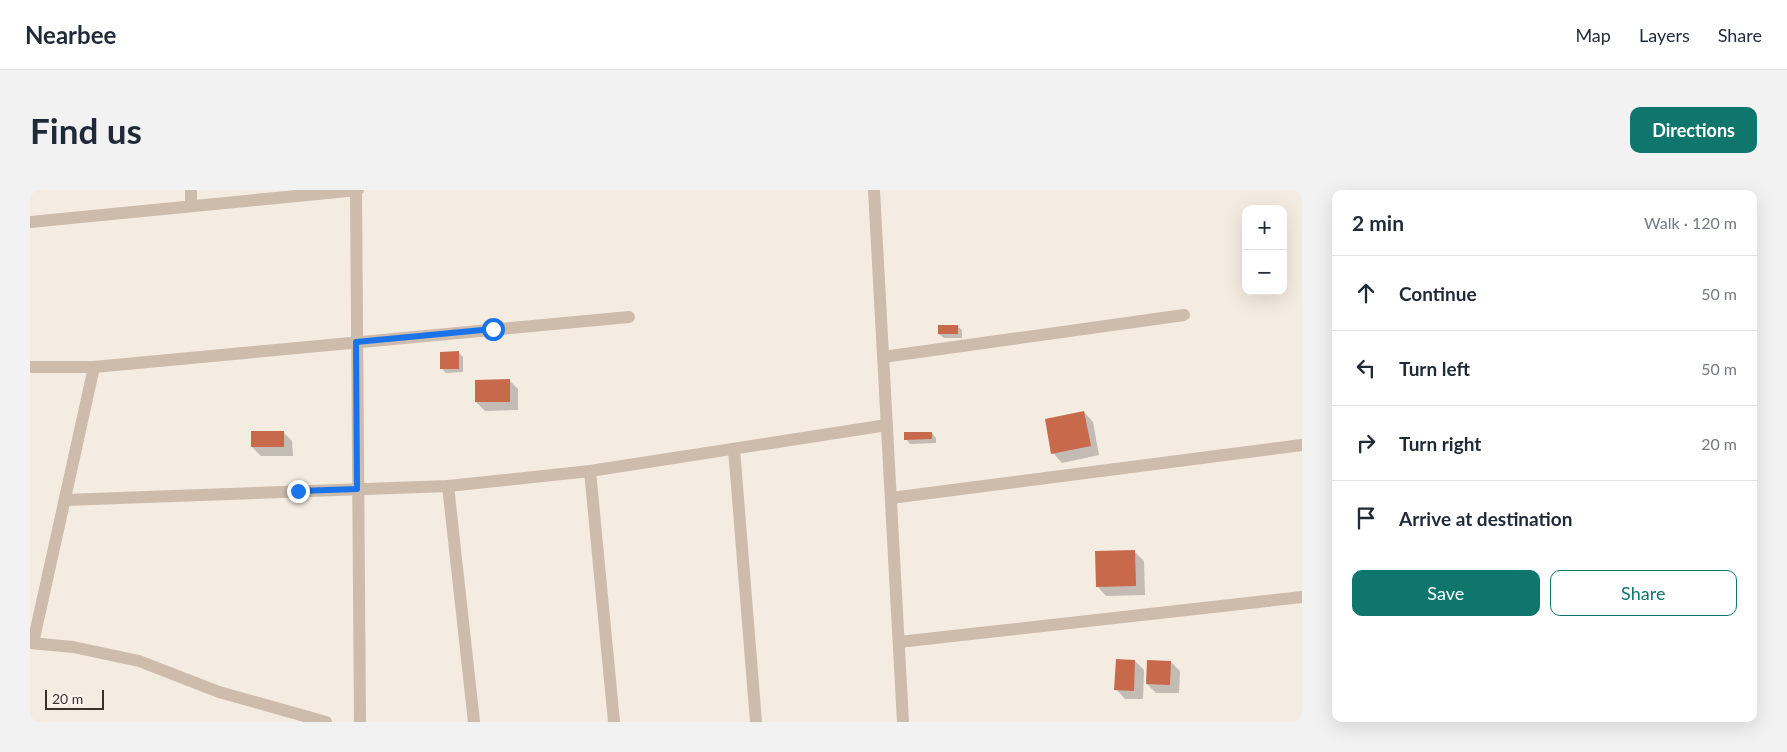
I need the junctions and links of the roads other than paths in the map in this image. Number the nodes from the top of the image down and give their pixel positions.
1 (191, 190) edge
2 (350, 190) edge
3 (874, 190) edge
4 (191, 206) junction
5 (30, 222) edge
6 (1184, 315) dead end
7 (629, 317) dead end
8 (356, 342) junction
9 (883, 357) junction
10 (94, 367) junction
11 (30, 368) edge
12 (887, 425) junction
13 (1302, 445) edge
14 (734, 449) junction
15 (590, 471) junction
16 (448, 486) junction
17 (357, 489) junction
18 (891, 498) junction
19 (64, 500) junction
20 (1302, 597) edge
21 (899, 642) junction
22 (32, 643) edge
23 (326, 722) edge
24 (360, 722) edge
25 (474, 722) edge
26 (614, 722) edge
27 (756, 722) edge
28 (903, 722) edge

1 - 4 street
2 - 4 street
2 - 8 street
3 - 9 street
4 - 5 street
6 - 9 street
7 - 8 street
8 - 10 street
8 - 17 street
9 - 12 street
10 - 11 street
10 - 19 street
12 - 14 street
12 - 18 street
13 - 18 street
14 - 15 street
14 - 27 street
15 - 16 street
15 - 26 street
16 - 17 street
16 - 25 street
17 - 19 street
17 - 24 street
18 - 21 street
19 - 22 street
20 - 21 street
21 - 28 street
22 - 23 street

